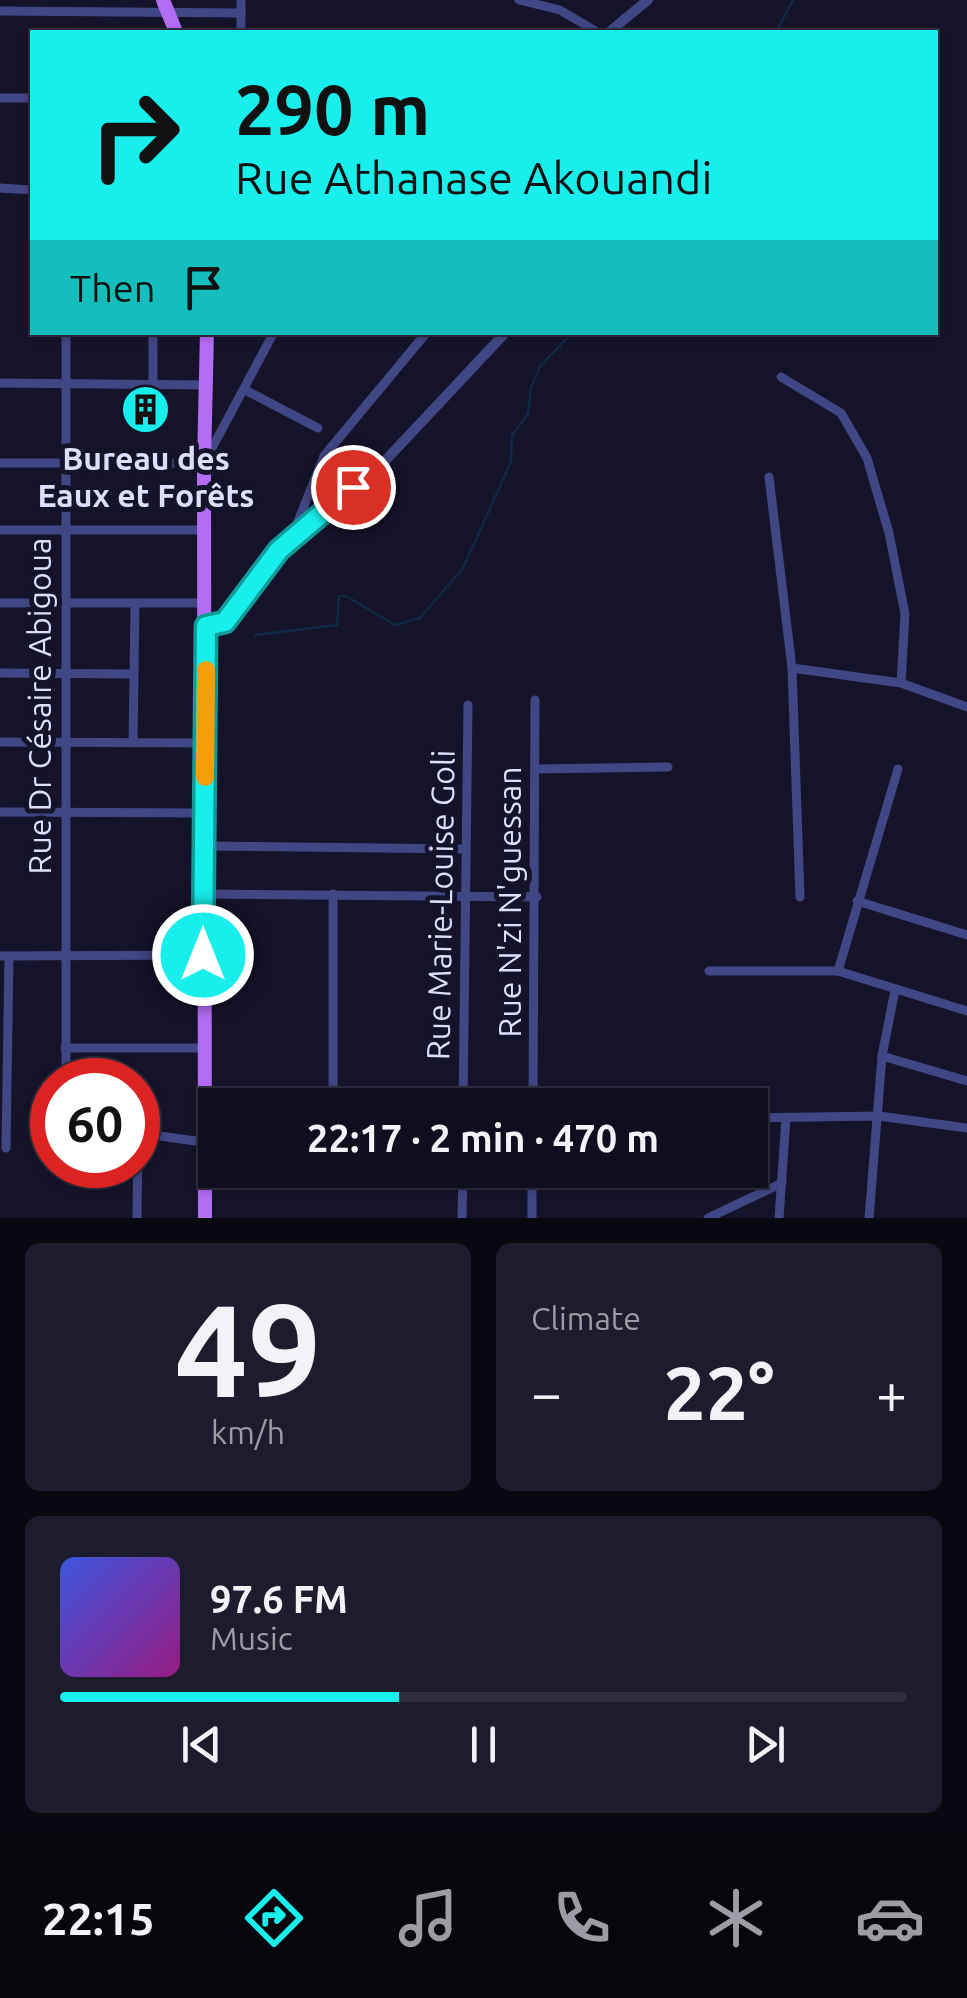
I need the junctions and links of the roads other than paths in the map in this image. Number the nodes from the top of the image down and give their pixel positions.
1 (68, 0) edge
2 (241, 0) edge
3 (519, 0) edge
4 (648, 0) edge
5 (166, 7) edge
6 (0, 11) edge
7 (68, 12) junction
8 (241, 13) junction
9 (241, 30) edge
10 (594, 30) edge
11 (611, 30) edge
12 (0, 98) edge
13 (30, 98) edge
14 (0, 188) edge
15 (30, 190) edge
16 (66, 335) edge
17 (153, 335) edge
18 (207, 335) edge
19 (272, 335) edge
20 (425, 335) edge
21 (503, 335) edge
22 (780, 377) dead end
23 (0, 383) edge
24 (153, 383) junction
25 (66, 384) junction
26 (207, 385) junction
27 (245, 390) junction
28 (318, 428) dead end
29 (0, 463) edge
30 (65, 464) junction
31 (204, 464) junction
32 (769, 477) dead end
33 (66, 529) junction
34 (0, 530) edge
35 (204, 530) junction
36 (291, 539) junction
37 (0, 603) edge
38 (66, 603) junction
39 (135, 603) junction
40 (204, 603) junction
41 (206, 626) junction
42 (792, 668) junction
43 (0, 673) edge
44 (66, 673) junction
45 (132, 674) junction
46 (901, 683) junction
47 (536, 700) dead end
48 (468, 705) dead end
49 (967, 707) edge
50 (0, 742) edge
51 (66, 742) junction
52 (133, 743) junction
53 (206, 743) junction
54 (668, 767) dead end
55 (898, 769) dead end
56 (536, 770) junction
57 (0, 812) edge
58 (65, 812) junction
59 (203, 813) junction
60 (204, 846) junction
61 (465, 849) junction
62 (204, 894) junction
63 (333, 894) junction
64 (465, 896) junction
65 (537, 897) junction
66 (800, 897) dead end
67 (858, 902) junction
68 (967, 935) edge
69 (203, 955) junction
70 (4, 956) edge
71 (65, 958) junction
72 (709, 970) dead end
73 (838, 971) junction
74 (896, 990) junction
75 (967, 1011) edge
76 (65, 1048) junction
77 (204, 1048) junction
78 (882, 1056) junction
79 (65, 1058) edge
80 (967, 1081) edge
81 (207, 1088) edge
82 (333, 1088) edge
83 (463, 1088) edge
84 (533, 1088) edge
85 (879, 1116) junction
86 (768, 1118) edge
87 (786, 1118) junction
88 (967, 1128) edge
89 (160, 1137) edge
90 (198, 1141) edge
91 (6, 1148) dead end
92 (782, 1184) junction
93 (137, 1188) edge
94 (204, 1188) edge
95 (463, 1188) edge
96 (532, 1188) edge
97 (137, 1218) edge
98 (205, 1218) edge
99 (462, 1218) edge
100 (532, 1218) edge
101 (708, 1218) edge
102 (779, 1218) edge
103 (869, 1218) edge

1 - 7 street
2 - 8 street
3 - 10 street
4 - 11 street
5 - 7 street
5 - 8 street
6 - 7 street
8 - 9 street
12 - 13 street
14 - 15 street
16 - 25 street, Rue Dr Césaire Abigoua
17 - 24 street
18 - 26 main road
19 - 27 street
20 - 36 street
21 - 36 street
22 - 46 street
23 - 25 street
24 - 25 street
24 - 26 street
25 - 30 street, Rue Dr Césaire Abigoua
26 - 31 main road
27 - 28 street
27 - 31 street
29 - 30 street
30 - 31 street
30 - 33 street, Rue Dr Césaire Abigoua
31 - 35 main road
32 - 42 street
33 - 34 street
33 - 35 street
33 - 38 street, Rue Dr Césaire Abigoua
35 - 40 main road
36 - 41 street
37 - 38 street
38 - 39 street
38 - 44 street, Rue Dr Césaire Abigoua
39 - 40 street
39 - 45 street
40 - 41 main road
41 - 53 main road
42 - 46 street
42 - 66 street
43 - 44 street
44 - 45 street
44 - 51 street, Rue Dr Césaire Abigoua
45 - 52 street
46 - 49 street
47 - 56 street, Rue N'zi N'guessan
48 - 61 street, Rue Marie-Louise Goli
50 - 51 street
51 - 52 street
51 - 58 street, Rue Dr Césaire Abigoua
52 - 53 street
53 - 59 main road
54 - 56 street
55 - 67 street
56 - 65 street, Rue N'zi N'guessan
57 - 58 street
58 - 59 street
58 - 71 street, Rue Dr Césaire Abigoua
59 - 60 main road
60 - 61 street
60 - 62 main road
61 - 64 street, Rue Marie-Louise Goli
62 - 63 street
62 - 69 main road
63 - 64 street
63 - 82 street
64 - 65 street
64 - 83 street, Rue Marie-Louise Goli
65 - 84 street, Rue N'zi N'guessan
67 - 68 street
67 - 73 street
69 - 71 street
69 - 77 main road
70 - 71 street
70 - 91 street
71 - 76 street, Rue Dr Césaire Abigoua
72 - 73 street
73 - 74 street
74 - 75 street
74 - 78 street
76 - 77 street
76 - 79 street, Rue Dr Césaire Abigoua
77 - 81 main road
78 - 80 street
78 - 85 street
85 - 87 street
85 - 88 street
85 - 103 street
86 - 87 street
87 - 92 street
89 - 90 street
92 - 101 street
92 - 102 street
93 - 97 street
94 - 98 main road
95 - 99 street
96 - 100 street

